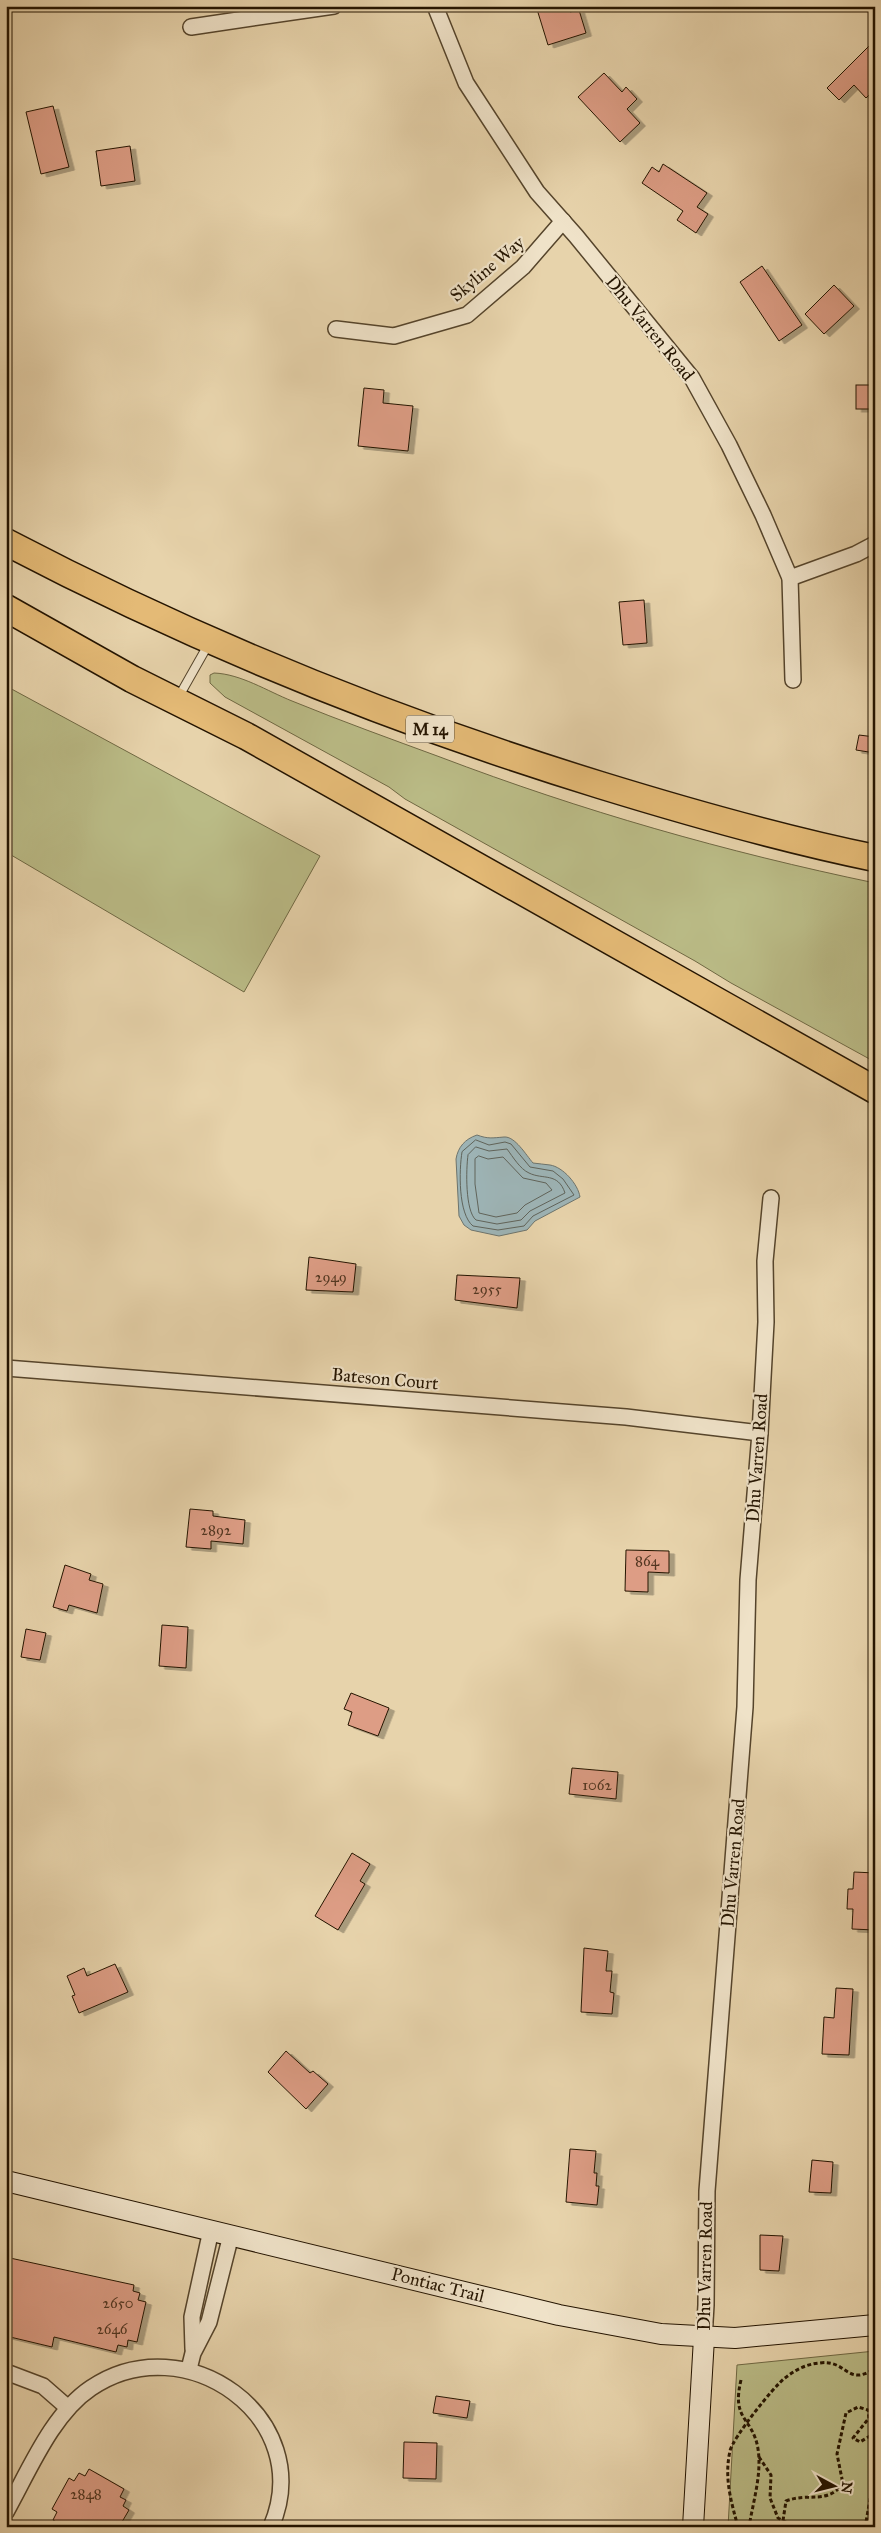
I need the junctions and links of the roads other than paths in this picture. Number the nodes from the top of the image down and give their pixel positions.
1 (334, 6) edge
2 (435, 6) edge
3 (191, 27) dead end
4 (563, 221) junction
5 (336, 329) dead end
6 (6, 542) edge
7 (875, 544) edge
8 (790, 578) junction
9 (6, 608) edge
10 (211, 641) junction
11 (793, 680) dead end
12 (176, 701) junction
13 (875, 858) edge
14 (873, 1089) edge
15 (770, 1198) dead end
16 (6, 1368) edge
17 (760, 1432) junction
18 (6, 2181) edge
19 (211, 2230) junction
20 (231, 2235) junction
21 (875, 2325) edge
22 (704, 2338) junction
23 (193, 2353) junction
24 (188, 2369) junction
25 (6, 2372) edge
26 (67, 2407) junction
27 (6, 2512) edge
28 (271, 2527) edge
29 (693, 2527) edge

1 - 3 street
2 - 4 street, Dhu Varren Road
4 - 5 street, Skyline Way
4 - 8 street, Dhu Varren Road
6 - 10 highway, M 14
7 - 8 street
8 - 11 street, Dhu Varren Road
9 - 12 highway
10 - 12 lane
10 - 13 highway, M 14
12 - 14 highway
15 - 17 street, Dhu Varren Road
16 - 17 street, Bateson Court
17 - 22 street, Dhu Varren Road
18 - 19 main road, Pontiac Trail
19 - 20 main road, Pontiac Trail
19 - 23 street
20 - 22 main road, Pontiac Trail
20 - 23 street
21 - 22 main road, Pontiac Trail
22 - 29 main road, Dhu Varren Road
23 - 24 street
24 - 26 street
24 - 28 street
25 - 26 street
26 - 27 street

